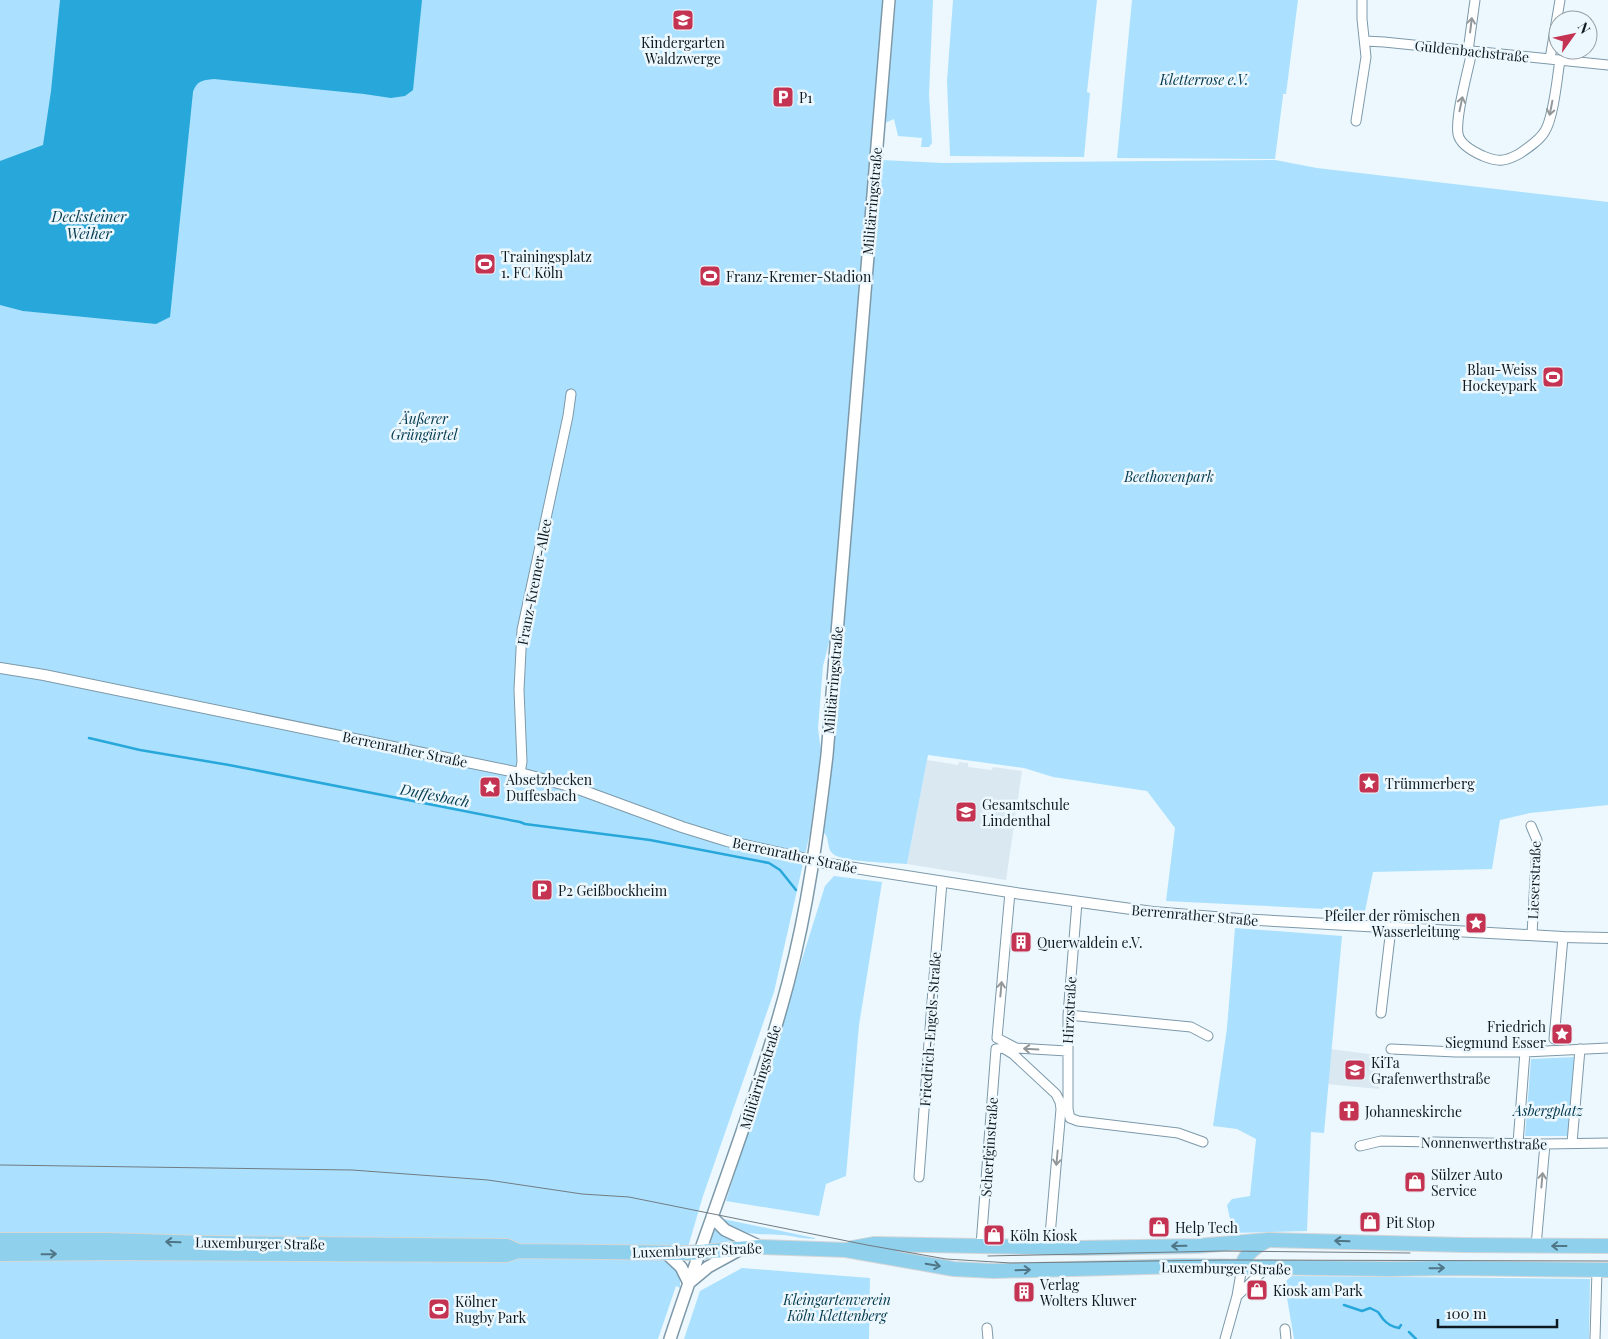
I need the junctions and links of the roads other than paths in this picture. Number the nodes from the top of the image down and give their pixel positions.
1 (889, 0) edge
2 (1362, 0) edge
3 (1475, 0) edge
4 (1365, 42) junction
5 (1470, 51) junction
6 (1548, 59) edge
7 (1560, 60) joint
8 (1608, 65) edge
9 (1356, 121) dead end
10 (571, 394) dead end
11 (0, 668) edge
12 (520, 773) junction
13 (1531, 826) dead end
14 (813, 860) junction
15 (942, 882) junction
16 (1010, 892) junction
17 (1077, 902) junction
18 (1391, 928) junction
19 (1532, 935) junction
20 (1563, 937) junction
21 (1608, 938) edge
22 (1381, 1013) dead end
23 (1068, 1015) junction
24 (1208, 1036) dead end
25 (1554, 1039) dead end
26 (1608, 1048) edge
27 (1391, 1049) dead end
28 (1580, 1049) junction
29 (1067, 1051) junction
30 (1525, 1052) junction
31 (1203, 1142) dead end
32 (1518, 1143) junction
33 (1608, 1143) edge
34 (1545, 1144) junction
35 (1572, 1144) junction
36 (1360, 1146) dead end
37 (919, 1177) dead end
38 (712, 1217) junction
39 (0, 1240) edge
40 (1268, 1240) junction
41 (1227, 1243) junction
42 (981, 1246) junction
43 (1008, 1246) junction
44 (1536, 1246) junction
45 (1608, 1246) edge
46 (761, 1247) junction
47 (1049, 1247) junction
48 (742, 1249) junction
49 (846, 1250) junction
50 (518, 1251) junction
51 (666, 1253) junction
52 (698, 1253) junction
53 (0, 1254) edge
54 (1243, 1264) junction
55 (1266, 1268) junction
56 (1603, 1270) edge
57 (994, 1271) junction
58 (689, 1283) junction
59 (1237, 1296) junction
60 (986, 1328) dead end
61 (1285, 1329) dead end
62 (670, 1339) edge
63 (988, 1339) edge
64 (1225, 1339) edge
65 (1286, 1339) edge
66 (1595, 1339) edge

1 - 14 main road, Militärringstraße
2 - 4 street
5 -> 3 street
4 - 5 street, Guldenbachstraße
4 - 9 street
5 - 6 street, Guldenbachstraße
7 -> 5 street
7 - 8 street, Guldenbachstraße
10 - 12 street, Franz-Kremer-Allee
11 - 12 street, Berrenrather Straße
12 - 14 street, Berrenrather Straße
13 - 19 street, Lieserstraße
14 - 15 street, Berrenrather Straße
14 - 38 main road, Militärringstraße
15 - 16 street, Berrenrather Straße
15 - 37 street, Friedrich-Engels-Straße
16 - 17 street, Berrenrather Straße
29 -> 16 street
17 - 18 street, Berrenrather Straße
17 - 23 street, Hirzstraße
18 - 19 street, Berrenrather Straße
18 - 22 street
19 - 20 street, Berrenrather Straße
20 - 21 street, Berrenrather Straße
20 - 25 street
23 - 24 street
23 - 29 street, Hirzstraße
26 - 28 street
27 - 30 street
28 - 30 street
28 - 35 street
29 - 31 street, Hirzstraße
30 - 32 street
32 - 34 street, Nonnenwerthstraße
32 - 36 street, Nonnenwerthstraße
33 - 35 street, Nonnenwerthstraße
34 - 35 street, Nonnenwerthstraße
44 -> 34 street
38 - 46 main road
38 - 52 main road, Militärringstraße
50 -> 39 main road, Luxemburger Straße
40 - 41 main road, Luxemburger Straße
44 -> 40 main road, Luxemburger Straße
40 - 54 main road
41 -> 47 main road, Luxemburger Straße
41 - 54 main road
42 - 43 main road, Luxemburger Straße
42 -> 47 street, Scherfginstraße
42 - 49 main road, Luxemburger Straße
43 - 47 main road, Luxemburger Straße
43 - 57 main road
45 -> 44 main road, Luxemburger Straße
46 - 48 main road, Luxemburger Straße
46 - 49 main road, Luxemburger Straße
48 - 52 main road, Luxemburger Straße
48 - 58 main road
49 -> 57 main road, Luxemburger Straße
50 - 51 main road, Luxemburger Straße
53 -> 50 main road, Luxemburger Straße
51 - 52 main road, Luxemburger Straße
51 - 58 main road
52 - 58 main road, Militärringstraße
54 - 55 main road, Luxemburger Straße
57 -> 54 main road, Luxemburger Straße
54 - 59 street
55 -> 56 main road, Luxemburger Straße
55 - 59 street
56 - 66 street
58 - 62 main road, Militärringstraße
59 - 64 street
60 - 63 street
61 - 65 street

